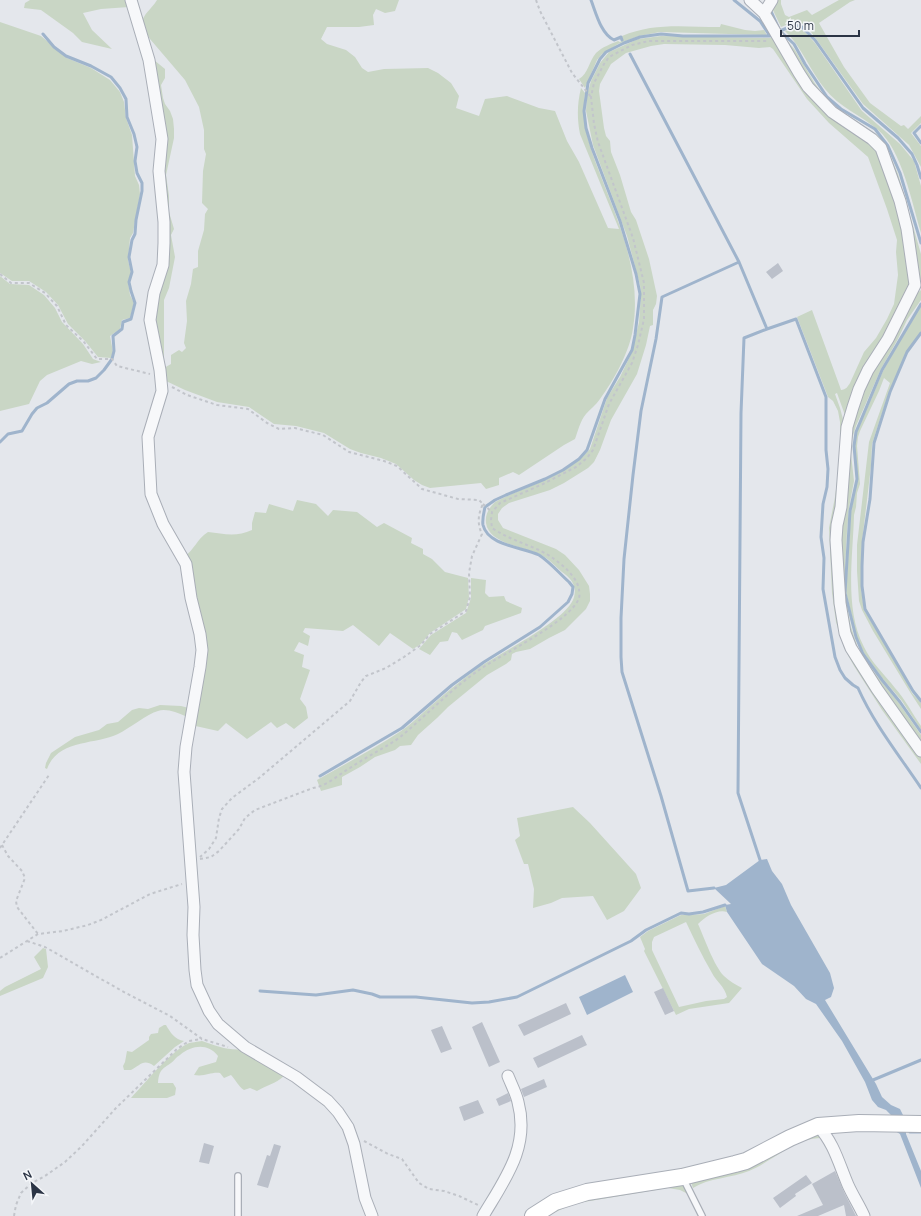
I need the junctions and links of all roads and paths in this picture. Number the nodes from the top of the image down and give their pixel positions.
1 (131, 0) edge
2 (536, 0) edge
3 (750, 0) edge
4 (772, 0) edge
5 (764, 13) junction
6 (777, 36) junction
7 (591, 97) junction
8 (0, 274) edge
9 (918, 285) edge
10 (162, 381) junction
11 (483, 504) junction
12 (492, 512) junction
13 (921, 751) edge
14 (49, 775) dead end
15 (2, 845) junction
16 (0, 848) edge
17 (191, 862) junction
18 (193, 881) junction
19 (38, 934) junction
20 (27, 941) junction
21 (0, 958) edge
22 (202, 1039) junction
23 (245, 1047) junction
24 (508, 1076) dead end
25 (921, 1124) edge
26 (818, 1126) junction
27 (363, 1140) dead end
28 (238, 1176) dead end
29 (682, 1177) junction
30 (485, 1213) edge
31 (14, 1216) edge
32 (238, 1216) edge
33 (372, 1216) edge
34 (532, 1216) edge
35 (702, 1216) edge
36 (864, 1216) edge

1 - 10 street
2 - 7 path
3 - 5 street
4 - 5 street
5 - 6 street
6 - 7 path
6 - 9 street
7 - 12 path
8 - 10 path
9 - 13 street
10 - 11 path
10 - 17 street
11 - 12 path
11 - 17 path
12 - 17 path
14 - 15 path
15 - 16 path
15 - 19 path
17 - 18 street
18 - 19 path
18 - 23 street
19 - 20 path
20 - 21 path
20 - 22 path
22 - 23 path
22 - 31 path
23 - 33 street
24 - 30 street
25 - 26 street
26 - 29 street
26 - 36 street
27 - 30 path
28 - 32 lane
29 - 34 street
29 - 35 lane

